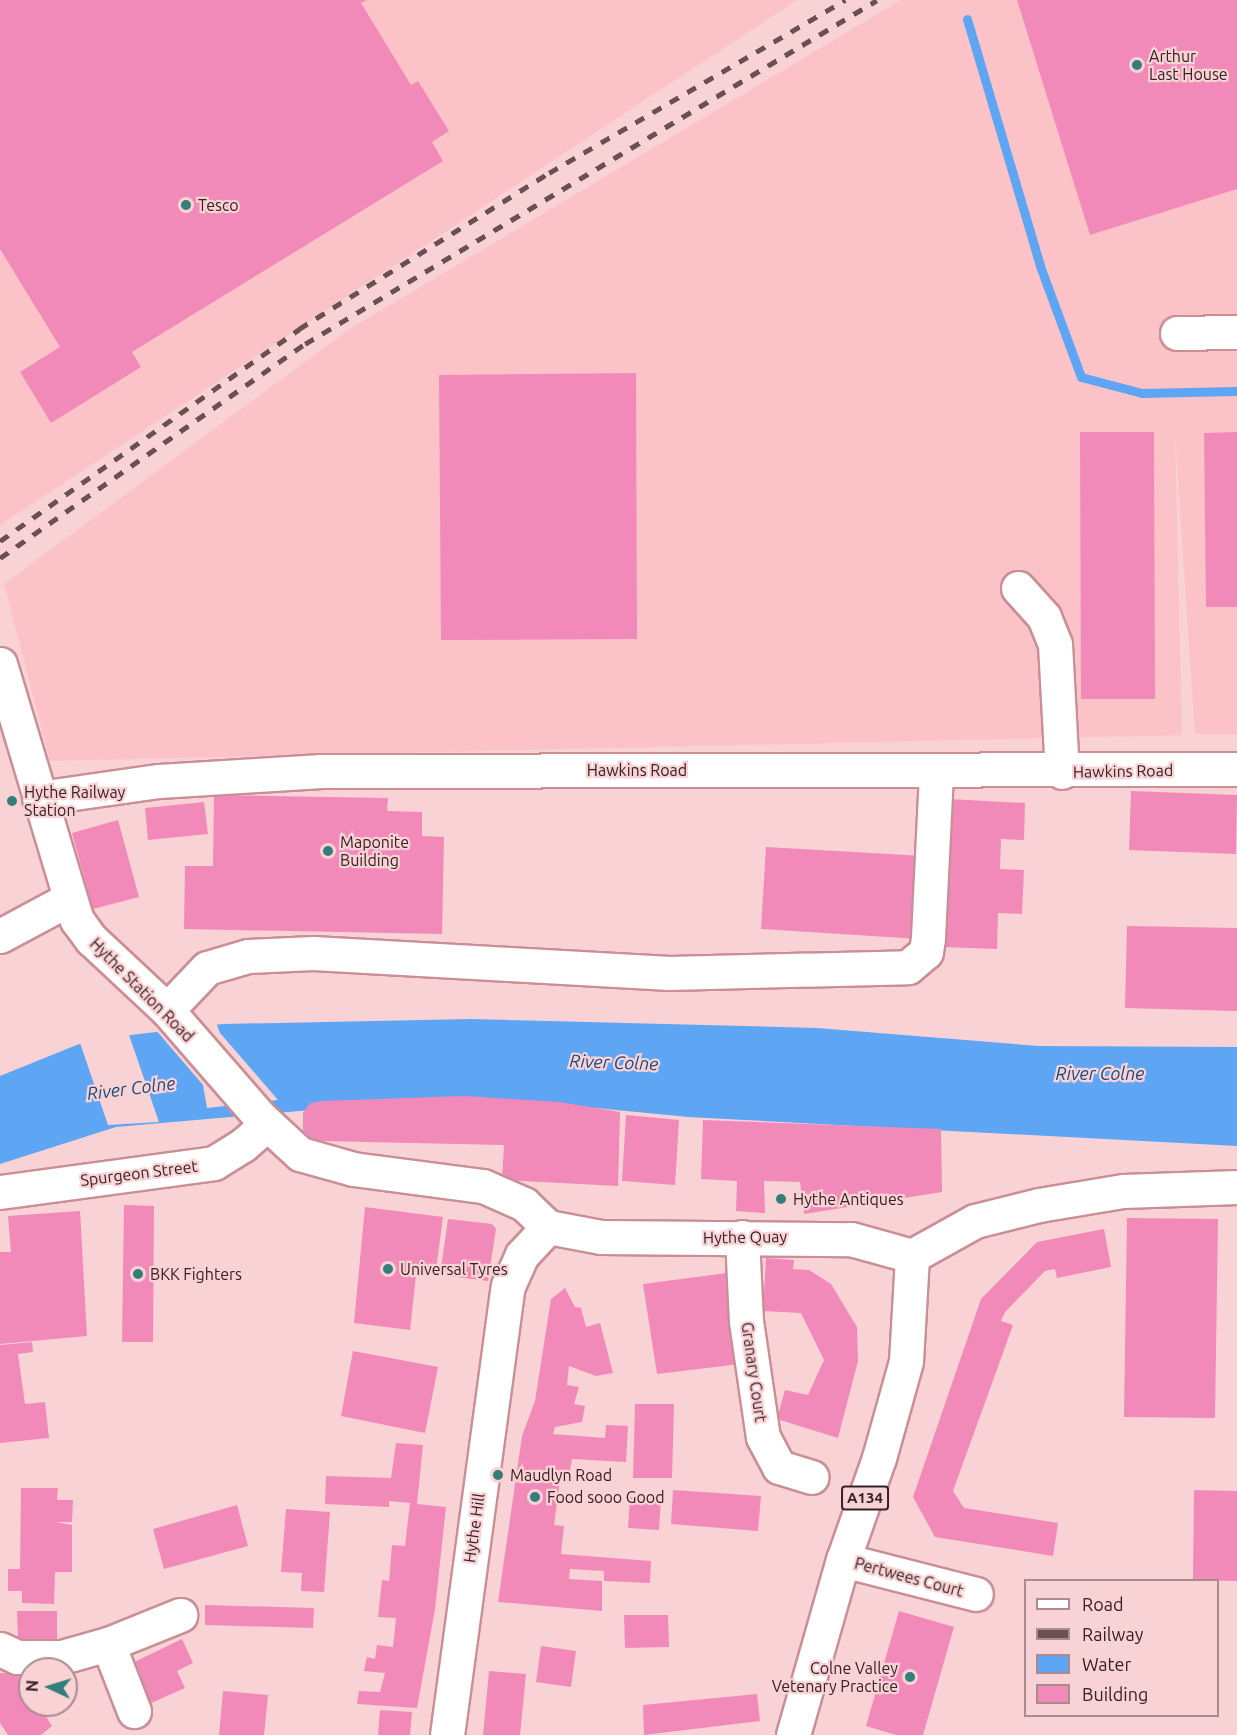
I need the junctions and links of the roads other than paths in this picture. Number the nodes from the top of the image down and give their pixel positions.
1 (1237, 332) edge
2 (1177, 333) dead end
3 (1018, 588) dead end
4 (0, 664) edge
5 (1237, 770) edge
6 (936, 771) junction
7 (1062, 772) junction
8 (39, 798) junction
9 (69, 899) junction
10 (0, 936) edge
11 (174, 1018) junction
12 (264, 1121) junction
13 (1237, 1187) edge
14 (0, 1192) edge
15 (548, 1227) junction
16 (742, 1238) junction
17 (912, 1256) junction
18 (812, 1477) dead end
19 (843, 1560) junction
20 (976, 1594) dead end
21 (180, 1615) dead end
22 (108, 1644) junction
23 (0, 1649) edge
24 (134, 1711) dead end
25 (447, 1735) edge
26 (793, 1735) edge

1 - 2 street
3 - 7 street
4 - 8 street, Hythe Station Road
5 - 7 street, Hawkins Road
6 - 7 street, Hawkins Road
6 - 8 street, Hawkins Road
6 - 11 street
8 - 9 street, Hythe Station Road
9 - 10 street
9 - 11 street, Hythe Station Road
11 - 12 street, Hythe Station Road
12 - 14 street, Spurgeon Street
12 - 15 street
13 - 17 street
15 - 16 street, Hythe Quay
15 - 25 street, Hythe Hill
16 - 17 street, Hythe Quay
16 - 18 street, Granary Court
17 - 19 street, A134
19 - 20 street, Pertwees Court
19 - 26 street, A134
21 - 22 street
22 - 23 street
22 - 24 street

